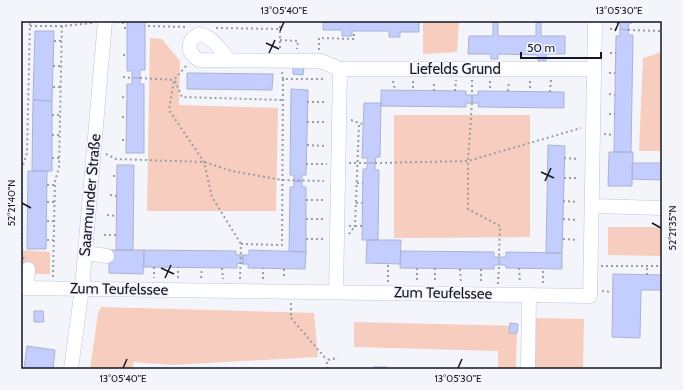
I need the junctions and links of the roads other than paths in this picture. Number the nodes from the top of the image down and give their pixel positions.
1 (105, 21) edge
2 (595, 21) edge
3 (230, 60) junction
4 (340, 69) junction
5 (594, 69) junction
6 (592, 206) junction
7 (662, 208) edge
8 (85, 250) junction
9 (107, 256) dead end
10 (28, 269) road end
11 (24, 288) edge
12 (82, 288) junction
13 (525, 291) junction
14 (336, 292) junction
15 (71, 369) edge
16 (528, 369) edge

1 - 8 street, Saarmunder Straße
2 - 5 street, Zum Teufelssee
3 - 3 street, Liefelds Grund
3 - 4 street, Liefelds Grund
4 - 5 street, Liefelds Grund
4 - 14 street
5 - 6 street, Zum Teufelssee
6 - 7 street
6 - 13 street, Zum Teufelssee
8 - 9 street
8 - 12 street, Saarmunder Straße
10 - 11 street
11 - 12 street, Zum Teufelssee
12 - 14 street, Zum Teufelssee
12 - 15 street, Saarmunder Straße
13 - 14 street, Zum Teufelssee
13 - 16 street

